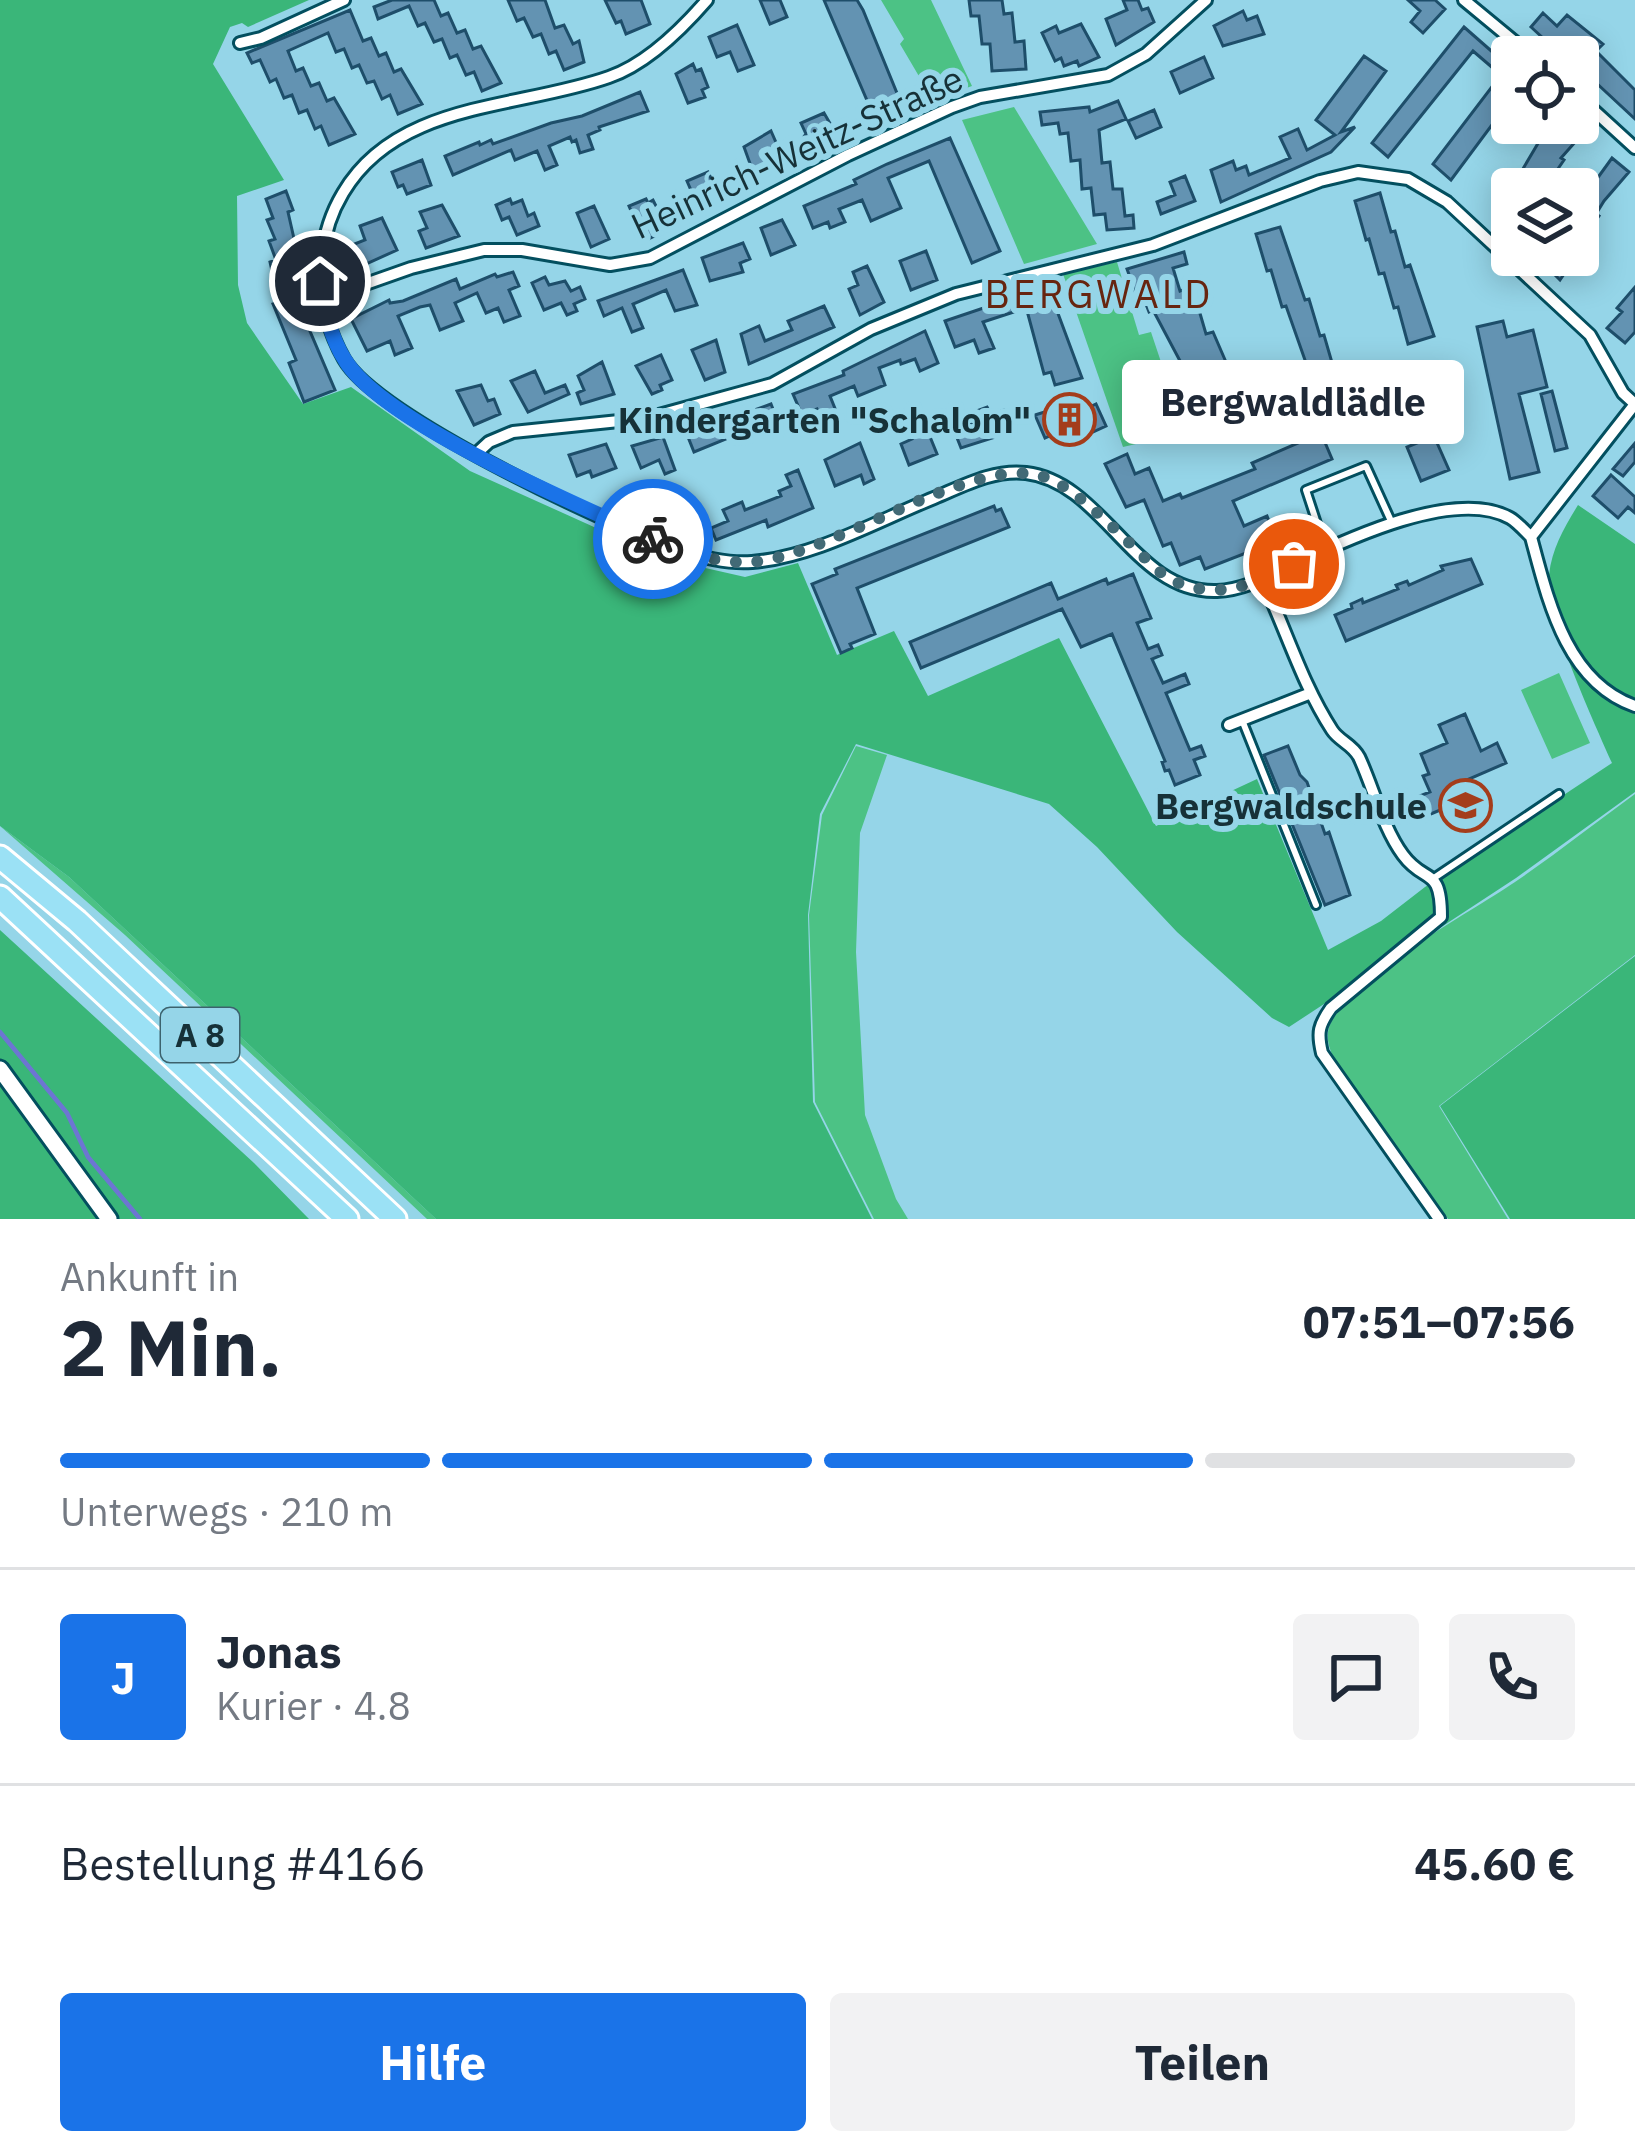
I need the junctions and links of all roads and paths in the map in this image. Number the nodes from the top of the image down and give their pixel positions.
1 (344, 0) edge
2 (706, 0) edge
3 (1206, 0) edge
4 (1464, 0) edge
5 (1508, 36) edge
6 (240, 43) dead end
7 (1599, 115) edge
8 (1635, 148) edge
9 (323, 299) junction
10 (1635, 404) edge
11 (476, 454) junction
12 (1392, 524) junction
13 (1531, 537) junction
14 (1326, 551) junction
15 (1262, 580) junction
16 (1311, 693) junction
17 (1635, 706) edge
18 (1242, 720) junction
19 (1229, 725) dead end
20 (1559, 794) dead end
21 (0, 857) edge
22 (1434, 878) junction
23 (0, 898) edge
24 (1316, 905) dead end
25 (0, 1069) edge
26 (109, 1219) edge
27 (347, 1219) edge
28 (395, 1219) edge
29 (1439, 1219) edge

1 - 6 street
2 - 9 street
3 - 9 street, Heinrich-Weitz-Straße
4 - 5 street
7 - 8 street
9 - 11 street
10 - 11 street
10 - 13 street
11 - 15 street
12 - 13 street
12 - 14 street
12 - 14 lane
13 - 17 street
14 - 15 street
15 - 16 street
16 - 18 street
16 - 22 street
18 - 19 street
18 - 24 lane
20 - 22 lane
21 - 28 highway, A 8
22 - 29 street
23 - 27 highway, A 8
25 - 26 main road

